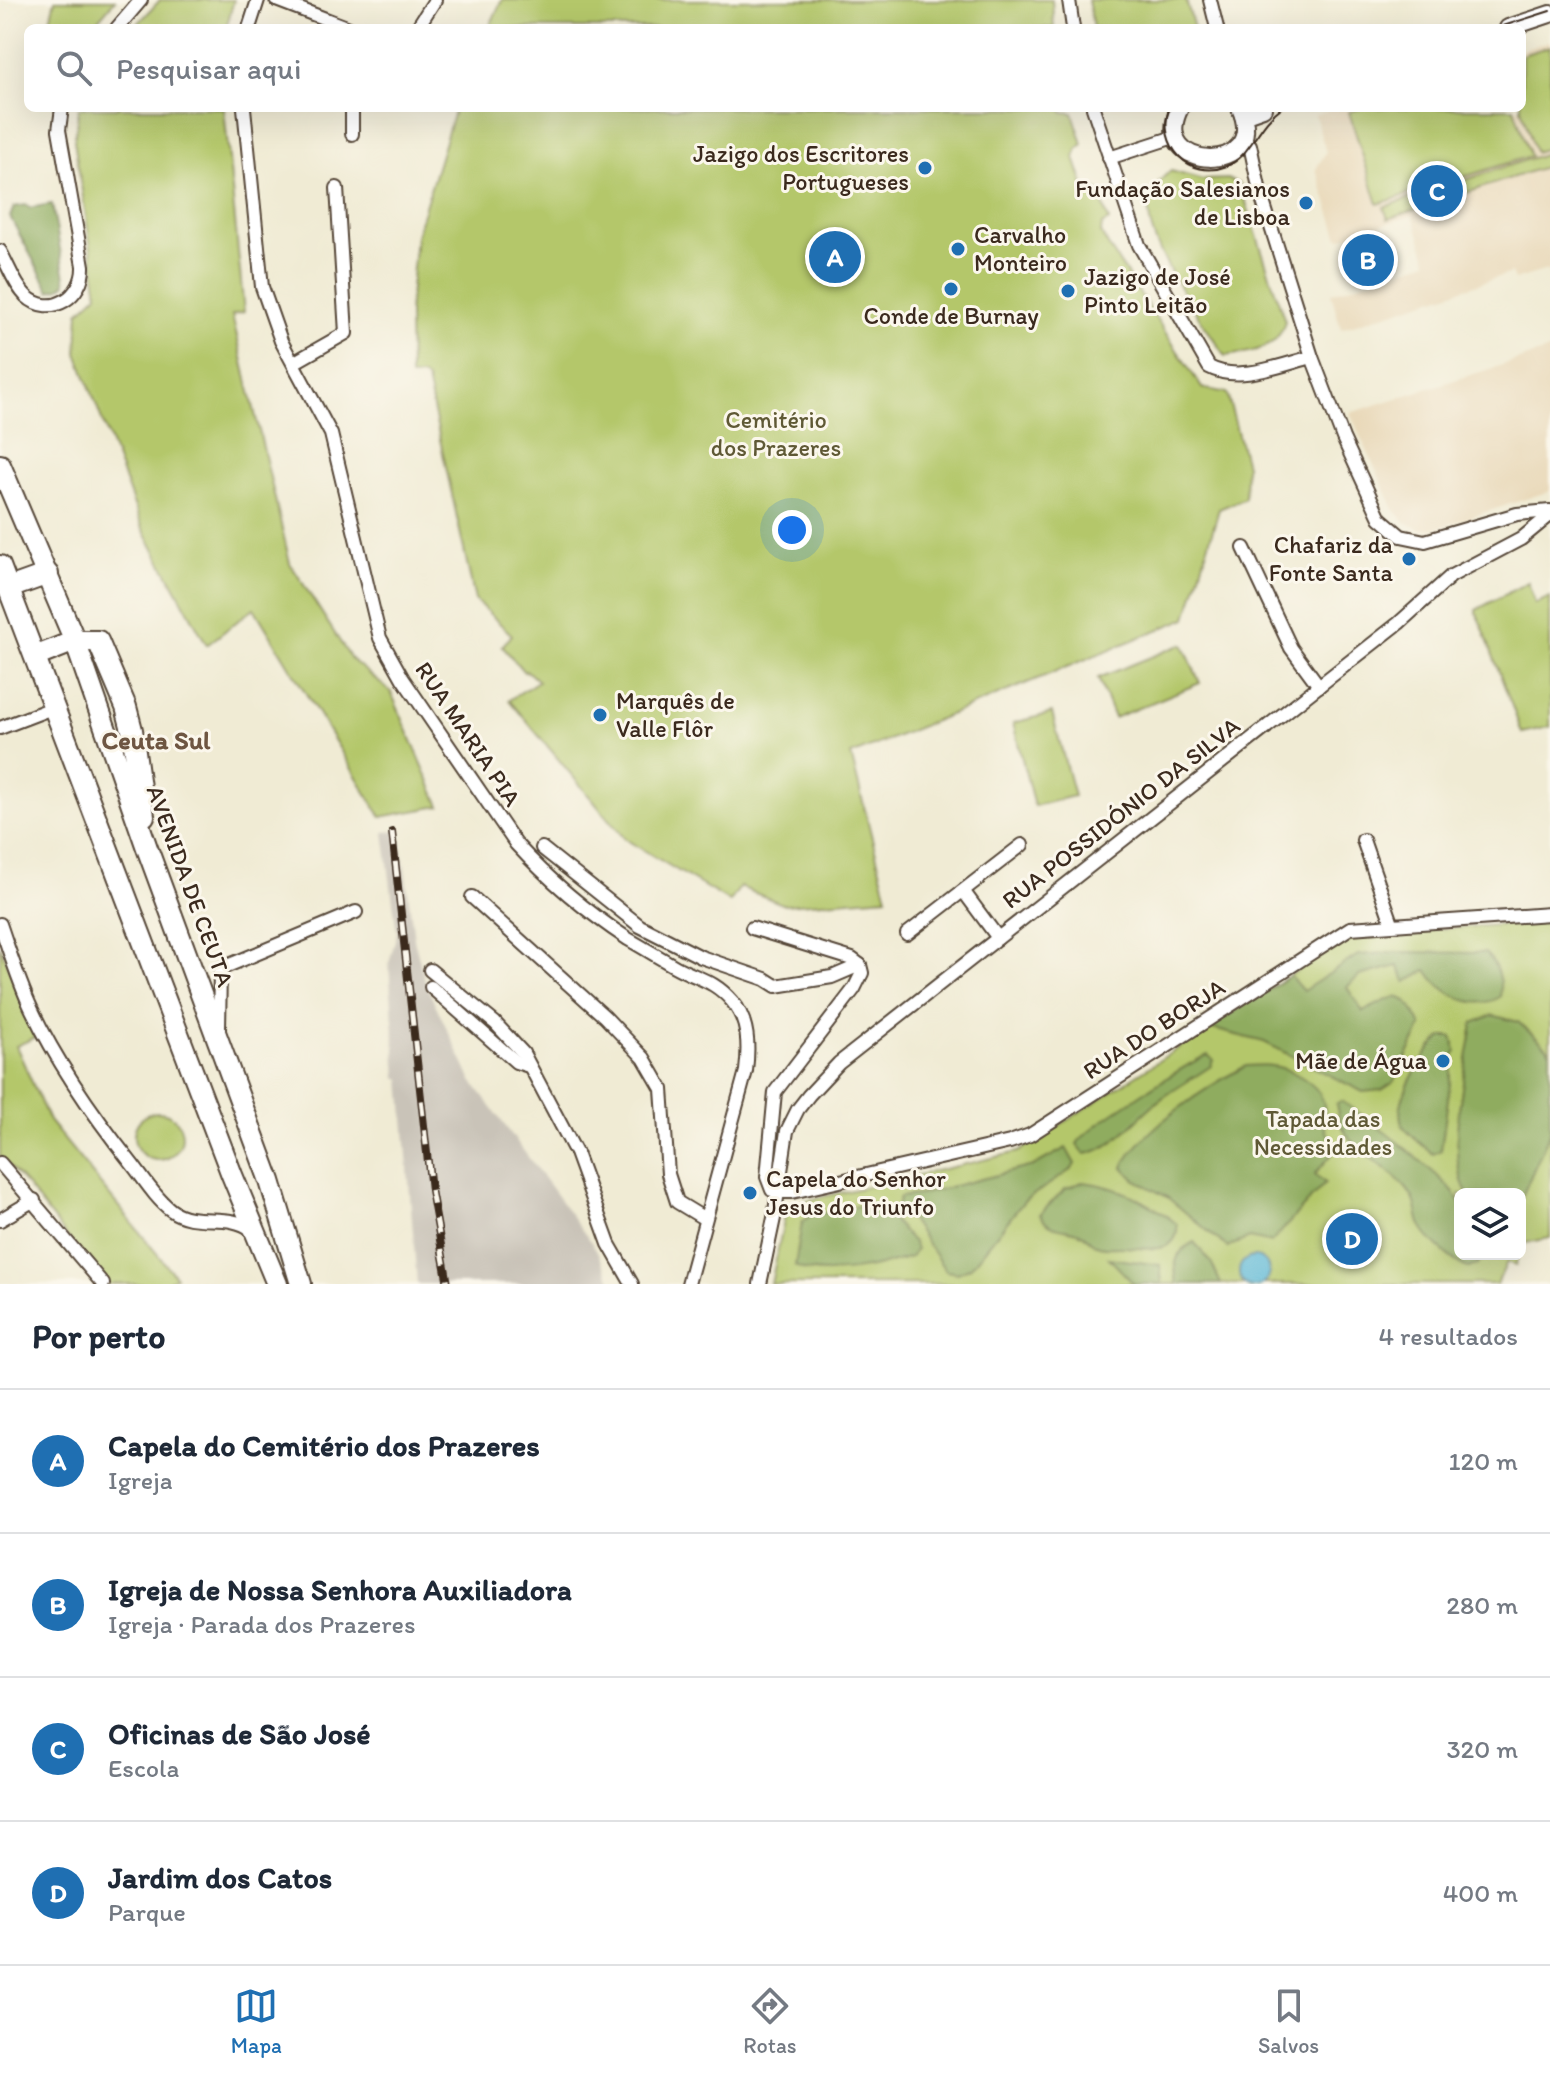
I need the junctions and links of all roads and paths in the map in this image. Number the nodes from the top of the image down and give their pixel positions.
1 (141, 0) edge
2 (258, 0) edge
3 (276, 0) edge
4 (435, 0) edge
5 (1069, 0) edge
6 (1210, 0) edge
7 (1550, 14) edge
8 (120, 24) edge
9 (250, 24) edge
10 (339, 24) edge
11 (420, 24) edge
12 (1072, 24) edge
13 (1216, 24) edge
14 (1520, 24) edge
15 (62, 112) edge
16 (244, 112) edge
17 (352, 112) edge
18 (1094, 112) edge
19 (1179, 112) edge
20 (1241, 112) edge
21 (352, 134) dead end
22 (1177, 136) junction
23 (1242, 137) junction
24 (1109, 158) junction
25 (337, 188) dead end
26 (0, 251) edge
27 (1312, 357) junction
28 (295, 362) junction
29 (0, 465) edge
30 (1550, 513) edge
31 (1244, 548) dead end
32 (0, 566) edge
33 (48, 574) junction
34 (9, 588) junction
35 (75, 641) junction
36 (37, 656) junction
37 (1319, 686) junction
38 (55, 707) junction
39 (0, 728) edge
40 (1363, 840) dead end
41 (1022, 845) dead end
42 (542, 848) dead end
43 (964, 892) junction
44 (472, 897) dead end
45 (356, 912) dead end
46 (1550, 914) edge
47 (1392, 923) junction
48 (0, 924) edge
49 (752, 928) dead end
50 (907, 934) dead end
51 (998, 938) junction
52 (860, 965) junction
53 (430, 970) dead end
54 (431, 987) dead end
55 (218, 1039) junction
56 (529, 1066) junction
57 (0, 1163) edge
58 (779, 1192) junction
59 (34, 1200) junction
60 (705, 1219) junction
61 (0, 1220) edge
62 (257, 1235) junction
63 (103, 1284) edge
64 (266, 1284) edge
65 (277, 1284) edge
66 (301, 1284) edge
67 (632, 1284) edge
68 (688, 1284) edge
69 (760, 1284) edge

1 - 8 street
2 - 9 street
3 - 10 street
4 - 11 street
5 - 12 street
6 - 13 street
7 - 14 street
15 - 26 street
16 - 28 street, RUA MARIA PIA
17 - 21 street
18 - 24 street
19 - 22 street
20 - 23 street
22 - 23 street
22 - 24 street
23 - 27 street
24 - 27 street
25 - 28 street
27 - 30 street
28 - 60 street, RUA MARIA PIA
29 - 33 highway
30 - 37 street, RUA POSSIDÓNIO DA SILVA
31 - 37 street
32 - 34 highway
33 - 34 highway
33 - 35 highway
34 - 36 highway
35 - 36 highway
35 - 55 highway, AVENIDA DE CEUTA
36 - 38 highway
37 - 51 street, RUA POSSIDÓNIO DA SILVA
38 - 39 street
38 - 62 highway
40 - 47 street
41 - 43 street
42 - 52 street
43 - 50 street
43 - 51 street
44 - 60 street
45 - 55 street
46 - 47 street, RUA DO BORJA
47 - 58 street, RUA DO BORJA
48 - 62 street
49 - 52 street
51 - 58 street, RUA POSSIDÓNIO DA SILVA
52 - 58 street
53 - 56 street
54 - 56 street
55 - 66 highway, AVENIDA DE CEUTA
56 - 67 street
57 - 59 street
58 - 69 street, RUA POSSIDÓNIO DA SILVA
59 - 61 street
59 - 63 street
60 - 68 street, RUA MARIA PIA
62 - 64 highway
62 - 65 highway

